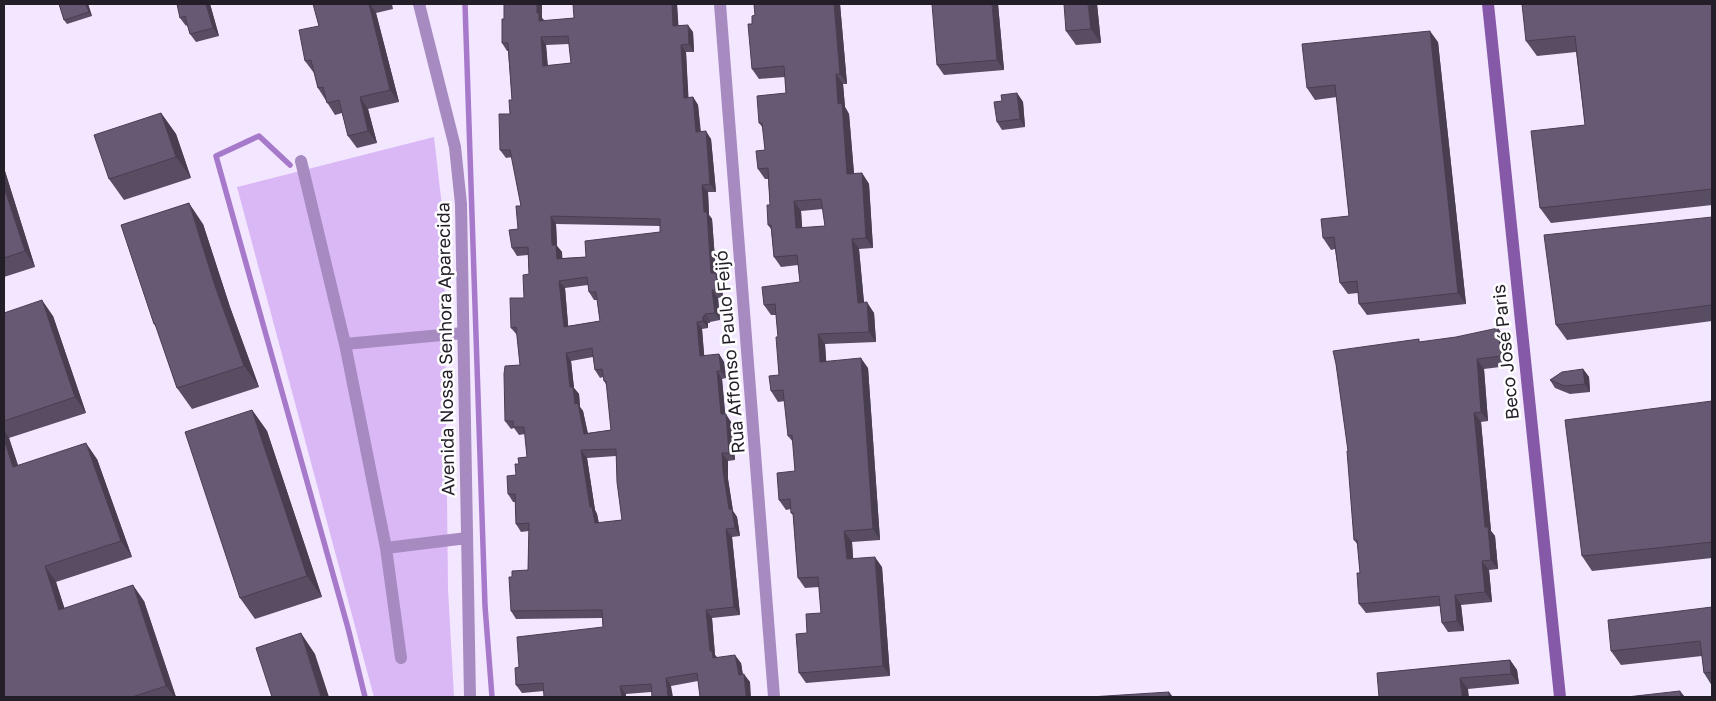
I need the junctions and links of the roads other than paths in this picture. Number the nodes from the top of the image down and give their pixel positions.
1 (419, 4) edge
2 (720, 4) edge
3 (1488, 4) edge
4 (301, 161) dead end
5 (463, 333) junction
6 (345, 344) junction
7 (467, 538) junction
8 (386, 548) junction
9 (401, 658) dead end
10 (470, 697) edge
11 (774, 697) edge
12 (1560, 697) edge

1 - 5 street, Avenida Nossa Senhora Aparecida
2 - 11 street, Rua Affonso Paulo Feijó
3 - 12 street, Beco José Paris
4 - 6 street
5 - 6 street
5 - 7 street, Avenida Nossa Senhora Aparecida
6 - 8 street
7 - 8 street
7 - 10 street, Avenida Nossa Senhora Aparecida
8 - 9 street

